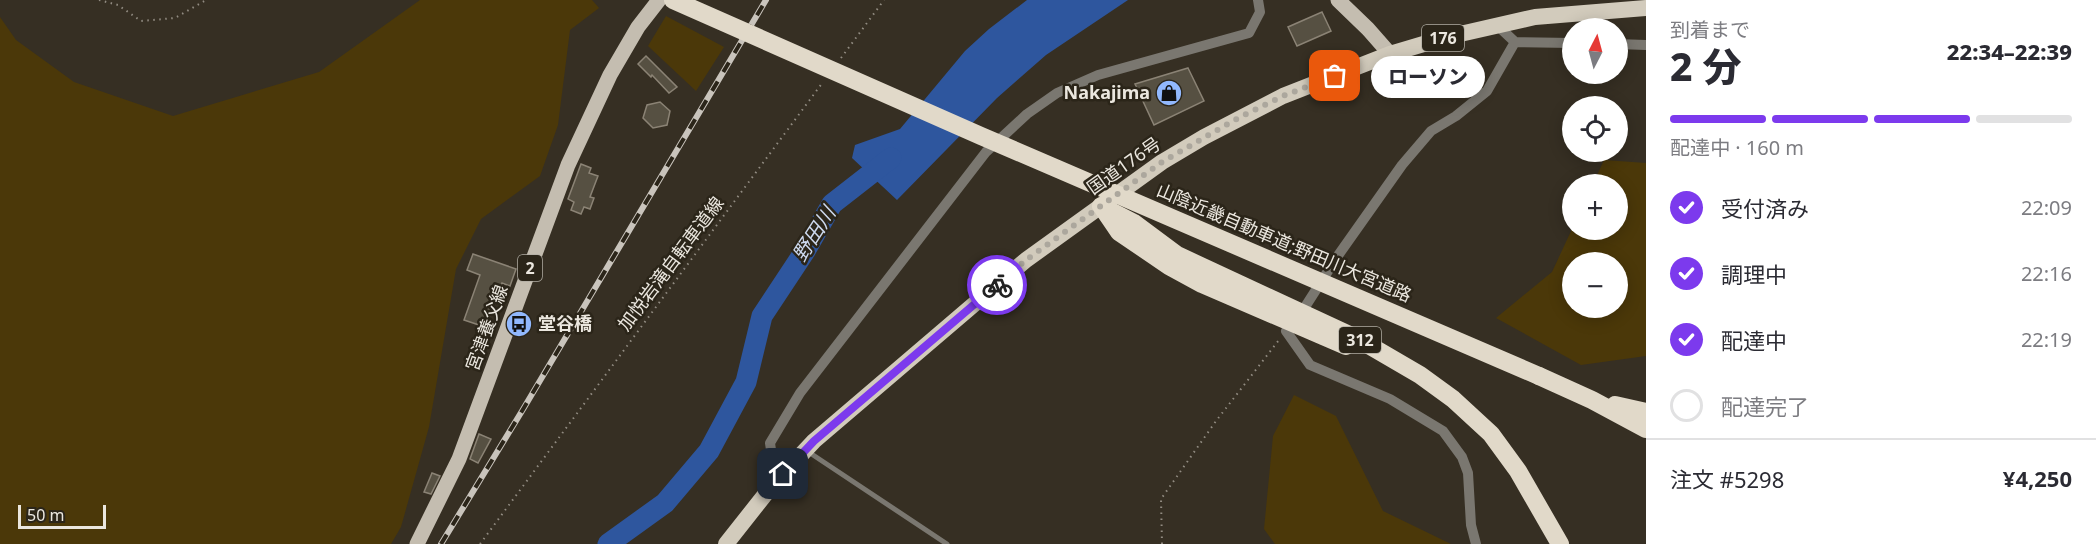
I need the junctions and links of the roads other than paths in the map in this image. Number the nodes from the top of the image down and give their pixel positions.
1 (673, 0) edge
2 (1258, 0) edge
3 (1338, 0) edge
4 (654, 3) edge
5 (1646, 9) edge
6 (1498, 26) junction
7 (1515, 42) junction
8 (1562, 43) edge
9 (1628, 44) edge
10 (1646, 45) edge
11 (1390, 54) junction
12 (1101, 206) junction
13 (1305, 308) dead end
14 (1287, 329) road end
15 (1592, 400) junction
16 (1646, 412) edge
17 (1646, 429) edge
18 (806, 450) junction
19 (772, 457) dead end
20 (417, 544) edge
21 (726, 544) edge
22 (947, 544) edge
23 (1476, 544) edge
24 (1549, 544) edge
25 (1560, 544) edge

1 - 15 highway, 山陰近畿自動車道;野田川大宮道路, bridge
2 - 19 street
3 - 11 main road
4 - 20 main road, 宮津養父線 / 2
5 - 6 highway, 国道176号 / 176
6 - 7 street
6 - 11 highway, 国道176号 / 176
7 - 8 street
7 - 13 street
9 - 10 street
11 - 12 highway, 国道176号 / 176
12 - 18 highway, 国道176号 / 176
12 - 24 highway, 312
12 - 25 highway, 312
14 - 23 street
15 - 16 highway
15 - 17 highway, 山陰近畿自動車道;野田川大宮道路
18 - 21 highway, 国道176号 / 176
18 - 22 lane

